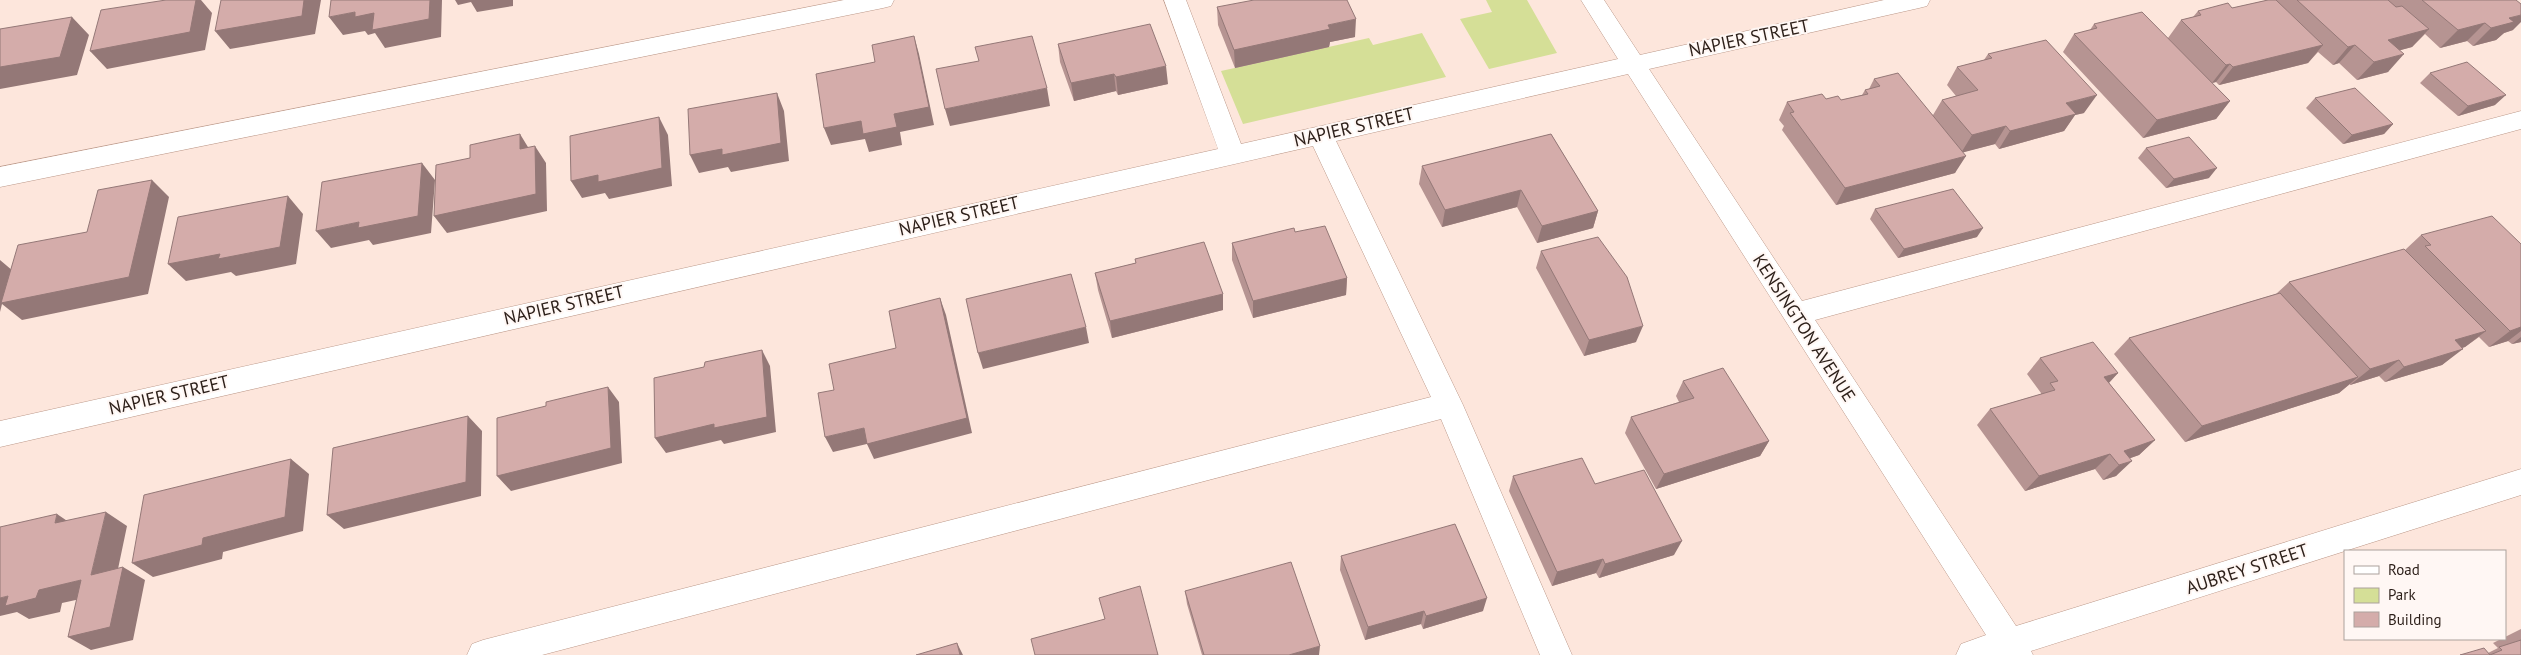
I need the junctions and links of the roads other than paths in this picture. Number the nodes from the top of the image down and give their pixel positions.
1 (883, 0) edge
2 (1175, 0) edge
3 (1592, 0) edge
4 (1919, 0) edge
5 (1633, 64) junction
6 (2521, 120) edge
7 (1321, 136) junction
8 (1232, 154) junction
9 (0, 177) edge
10 (1795, 314) junction
11 (1449, 405) junction
12 (0, 434) edge
13 (2521, 482) edge
14 (2013, 650) edge
15 (483, 655) edge
16 (1556, 655) edge
17 (1972, 655) edge

1 - 9 street
2 - 8 street
3 - 5 street, KENSINGTON AVENUE
4 - 5 street, NAPIER STREET
5 - 7 street, NAPIER STREET
5 - 10 street, KENSINGTON AVENUE
6 - 10 street
7 - 8 street, NAPIER STREET
7 - 11 street
8 - 12 street, NAPIER STREET
10 - 14 street, KENSINGTON AVENUE
11 - 15 street
11 - 16 street
13 - 14 street, AUBREY STREET
14 - 17 street, AUBREY STREET

